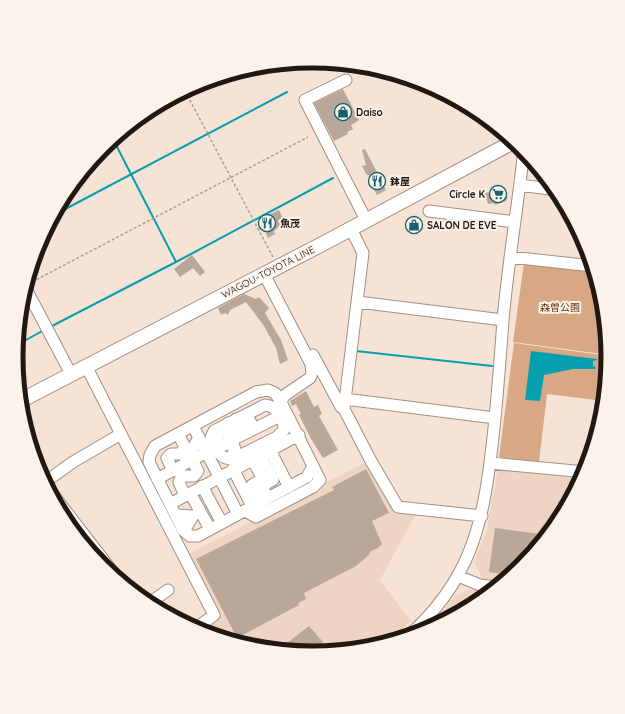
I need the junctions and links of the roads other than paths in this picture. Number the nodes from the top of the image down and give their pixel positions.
1 (346, 80) dead end
2 (509, 144) edge
3 (523, 158) edge
4 (520, 186) junction
5 (548, 189) edge
6 (429, 211) dead end
7 (366, 220) junction
8 (515, 222) junction
9 (351, 228) junction
10 (510, 257) junction
11 (587, 265) edge
12 (270, 271) junction
13 (30, 295) edge
14 (358, 302) junction
15 (503, 320) junction
16 (86, 366) junction
17 (71, 374) junction
18 (26, 398) edge
19 (345, 404) junction
20 (278, 416) junction
21 (495, 418) junction
22 (232, 421) junction
23 (194, 426) junction
24 (254, 429) junction
25 (121, 434) junction
26 (178, 434) junction
27 (299, 435) junction
28 (199, 437) junction
29 (238, 448) junction
30 (189, 462) junction
31 (490, 462) junction
32 (313, 466) junction
33 (233, 469) junction
34 (173, 471) junction
35 (578, 471) edge
36 (220, 476) junction
37 (50, 478) edge
38 (158, 479) junction
39 (202, 486) junction
40 (289, 487) junction
41 (188, 494) junction
42 (170, 504) junction
43 (253, 506) junction
44 (482, 516) junction
45 (222, 523) junction
46 (210, 529) junction
47 (458, 576) junction
48 (490, 586) edge
49 (168, 590) dead end
50 (154, 600) edge
51 (202, 624) edge
52 (418, 626) edge

1 - 7 street
2 - 7 main road, WAGOU-TOYOTA LINE
3 - 4 street
4 - 5 street
4 - 8 street
6 - 8 street
7 - 9 main road, WAGOU-TOYOTA LINE
8 - 10 street
9 - 12 main road, WAGOU-TOYOTA LINE
9 - 14 street
10 - 11 street
10 - 15 street
12 - 16 main road, WAGOU-TOYOTA LINE
12 - 19 street
12 - 20 street
13 - 17 street
14 - 15 street
14 - 19 street
15 - 21 street
16 - 17 main road, WAGOU-TOYOTA LINE
16 - 25 street
17 - 18 main road, WAGOU-TOYOTA LINE
19 - 21 street
19 - 44 street
20 - 22 street
20 - 23 street
20 - 24 street
20 - 27 street
20 - 29 street
21 - 31 street
22 - 24 street
22 - 29 street
22 - 29 street
23 - 26 street
23 - 28 street
24 - 29 street
25 - 37 street
25 - 51 street
26 - 34 street
26 - 38 street
27 - 29 street
27 - 32 street
28 - 29 street
28 - 30 street
29 - 30 street
29 - 33 street
29 - 36 street
29 - 40 street
29 - 43 street
30 - 34 street
30 - 41 street
31 - 35 street
31 - 44 street
32 - 40 street
32 - 43 street
33 - 36 street
33 - 43 street
34 - 38 street
36 - 39 street
36 - 43 street
38 - 42 street
39 - 41 street
39 - 45 street
40 - 43 street
41 - 42 street
41 - 46 street
42 - 46 street
43 - 45 street
44 - 47 street
45 - 46 street
47 - 48 street
47 - 52 street
49 - 50 street

